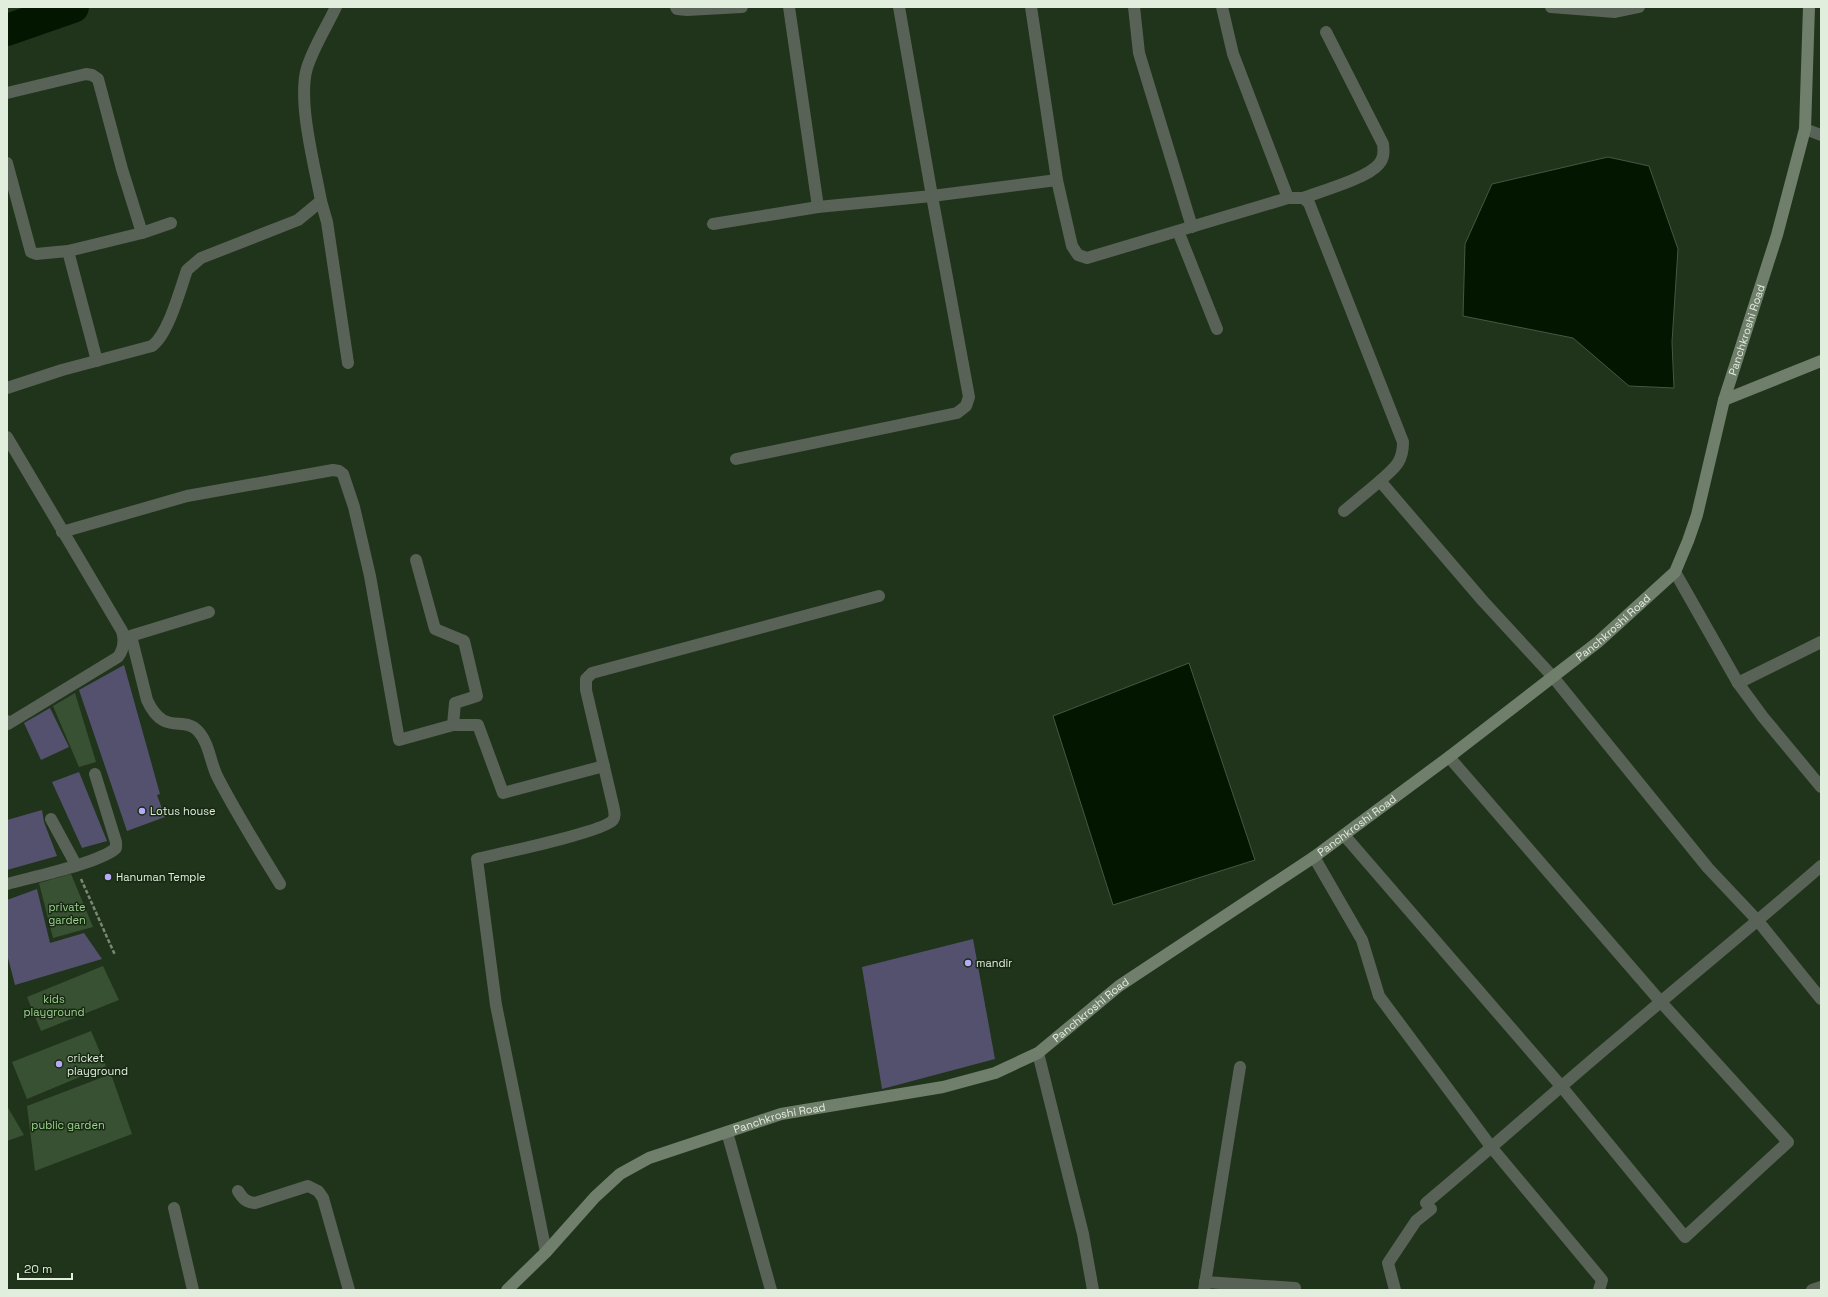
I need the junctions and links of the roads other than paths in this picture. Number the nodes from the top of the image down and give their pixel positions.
1 (336, 7) edge
2 (676, 7) edge
3 (742, 7) edge
4 (789, 7) edge
5 (899, 7) edge
6 (1031, 7) edge
7 (1134, 7) edge
8 (1222, 7) edge
9 (1551, 7) edge
10 (1639, 7) edge
11 (1809, 7) edge
12 (1326, 32) dead end
13 (7, 93) edge
14 (1805, 130) junction
15 (1821, 135) edge
16 (7, 163) edge
17 (1057, 180) junction
18 (932, 196) junction
19 (1288, 198) junction
20 (1304, 198) junction
21 (321, 201) junction
22 (818, 207) junction
23 (171, 223) dead end
24 (713, 224) dead end
25 (1192, 228) junction
26 (1178, 231) junction
27 (142, 234) junction
28 (68, 251) junction
29 (1217, 329) dead end
30 (97, 361) junction
31 (1821, 361) edge
32 (348, 363) dead end
33 (7, 388) edge
34 (1724, 400) junction
35 (7, 437) edge
36 (736, 459) dead end
37 (1380, 481) junction
38 (1344, 511) dead end
39 (62, 532) junction
40 (416, 560) dead end
41 (1675, 572) junction
42 (879, 596) dead end
43 (210, 612) dead end
44 (127, 637) junction
45 (1821, 642) edge
46 (1554, 678) junction
47 (1738, 683) junction
48 (7, 721) edge
49 (453, 725) junction
50 (1449, 757) junction
51 (604, 766) junction
52 (95, 774) dead end
53 (1821, 787) edge
54 (51, 819) dead end
55 (1344, 835) junction
56 (1314, 857) junction
57 (1821, 866) edge
58 (77, 869) junction
59 (7, 884) edge
60 (280, 884) dead end
61 (1758, 921) junction
62 (1821, 999) edge
63 (1660, 1001) junction
64 (1038, 1053) junction
65 (1240, 1067) dead end
66 (1561, 1086) junction
67 (727, 1132) junction
68 (1492, 1148) junction
69 (238, 1191) dead end
70 (174, 1208) dead end
71 (546, 1252) junction
72 (1205, 1286) edge
73 (1821, 1287) edge
74 (1295, 1288) dead end
75 (192, 1290) edge
76 (349, 1290) edge
77 (507, 1290) edge
78 (771, 1290) edge
79 (1093, 1290) edge
80 (1396, 1290) edge
81 (1599, 1290) edge
82 (1812, 1290) edge

1 - 21 street
2 - 3 street
4 - 22 street
5 - 18 street
6 - 17 street
7 - 25 street
8 - 19 street
9 - 10 street
11 - 14 street, Panchkroshi Road
12 - 20 street
13 - 27 street
14 - 15 street
14 - 34 street, Panchkroshi Road
16 - 28 street
17 - 18 street
17 - 26 street
18 - 22 street
18 - 36 street
19 - 20 street
19 - 25 street
20 - 37 street
21 - 30 street
21 - 32 street
22 - 24 street
23 - 27 street
25 - 26 street
26 - 29 street
27 - 28 street
28 - 30 street
30 - 33 street
31 - 34 street
34 - 41 street, Panchkroshi Road
35 - 39 street
37 - 38 street
37 - 46 street
39 - 44 street
39 - 49 street
40 - 49 street
41 - 46 street, Panchkroshi Road
41 - 47 street
42 - 51 street
43 - 44 street
44 - 48 street
44 - 60 street
45 - 47 street
46 - 50 street, Panchkroshi Road
46 - 61 street
47 - 53 street
49 - 51 street
50 - 55 street, Panchkroshi Road
50 - 63 street
51 - 71 street
52 - 58 street
54 - 58 street
55 - 56 street, Panchkroshi Road
55 - 66 street
56 - 64 street, Panchkroshi Road
56 - 68 street
57 - 61 street
58 - 59 street
61 - 62 street
61 - 63 street
63 - 66 street
63 - 66 street
64 - 67 street, Panchkroshi Road
64 - 79 street
65 - 72 street
66 - 68 street
67 - 71 street, Panchkroshi Road
67 - 78 street
68 - 80 street
68 - 81 street
69 - 76 street
70 - 75 street
71 - 77 street, Panchkroshi Road
72 - 74 street
73 - 82 street

